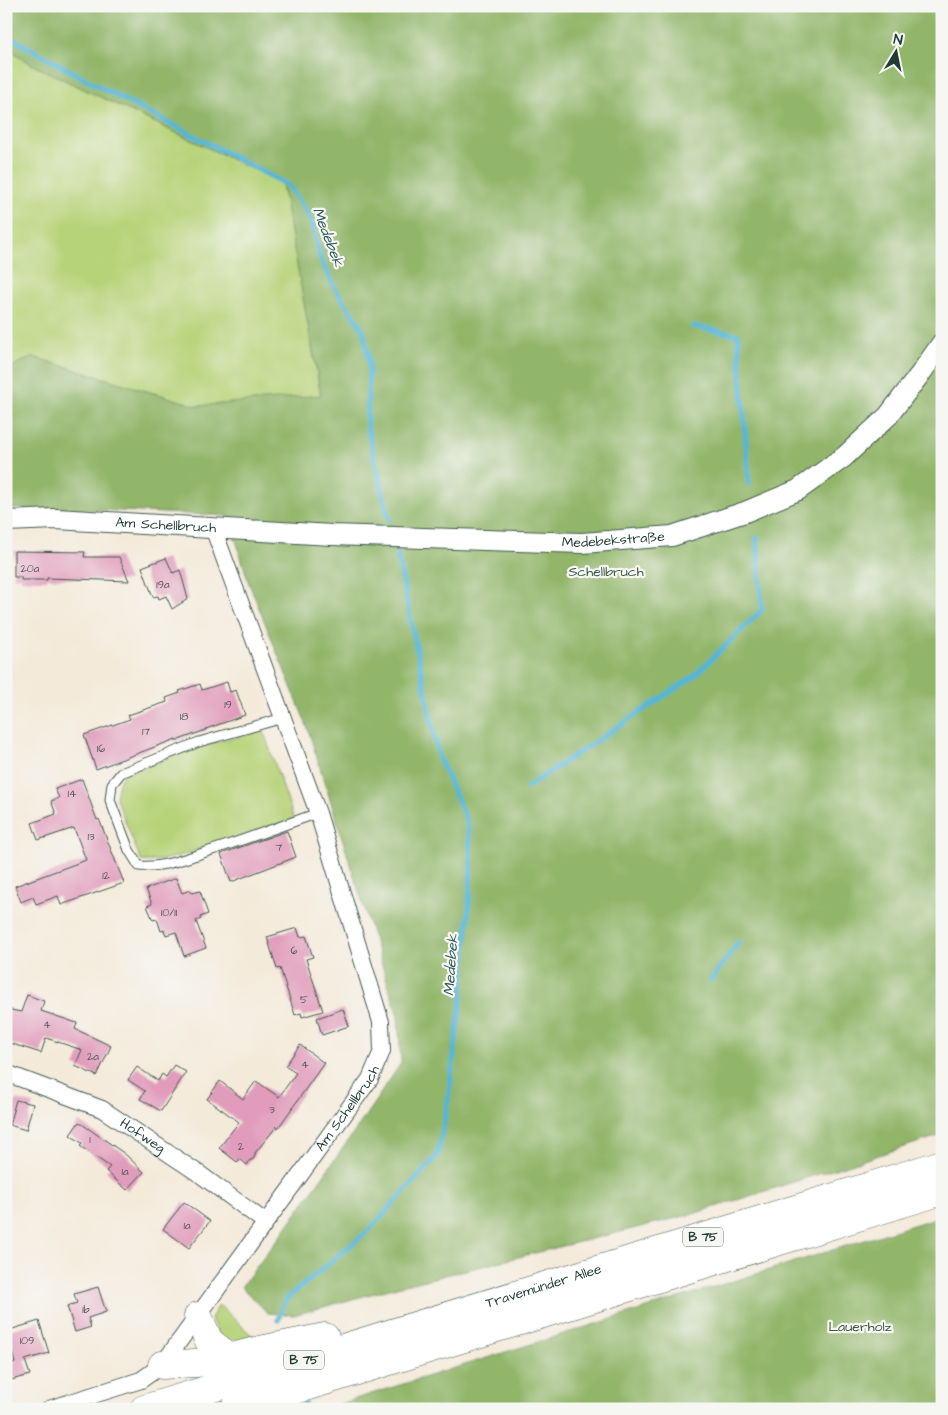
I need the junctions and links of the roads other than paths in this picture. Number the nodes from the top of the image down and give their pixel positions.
1 (942, 343) edge
2 (6, 521) edge
3 (213, 528) junction
4 (283, 718) junction
5 (318, 813) junction
6 (6, 1073) edge
7 (942, 1164) edge
8 (942, 1191) edge
9 (265, 1222) junction
10 (464, 1310) junction
11 (198, 1316) junction
12 (229, 1357) junction
13 (162, 1365) junction
14 (49, 1409) edge
15 (144, 1409) edge
16 (234, 1409) edge

1 - 3 street, Medebekstraße
2 - 3 street, Am Schellbruch
3 - 4 street, Am Schellbruch
4 - 5 street, Am Schellbruch
4 - 5 lane
5 - 9 street, Am Schellbruch
6 - 9 street, Hofweg
7 - 10 highway, Travemünder Allee / B 75
8 - 16 highway, Travemünder Allee / B 75
9 - 11 street, Am Schellbruch
10 - 12 highway
10 - 15 highway, Travemünder Allee / B 75
11 - 12 highway
11 - 13 street, Am Schellbruch
12 - 13 highway
13 - 14 street

